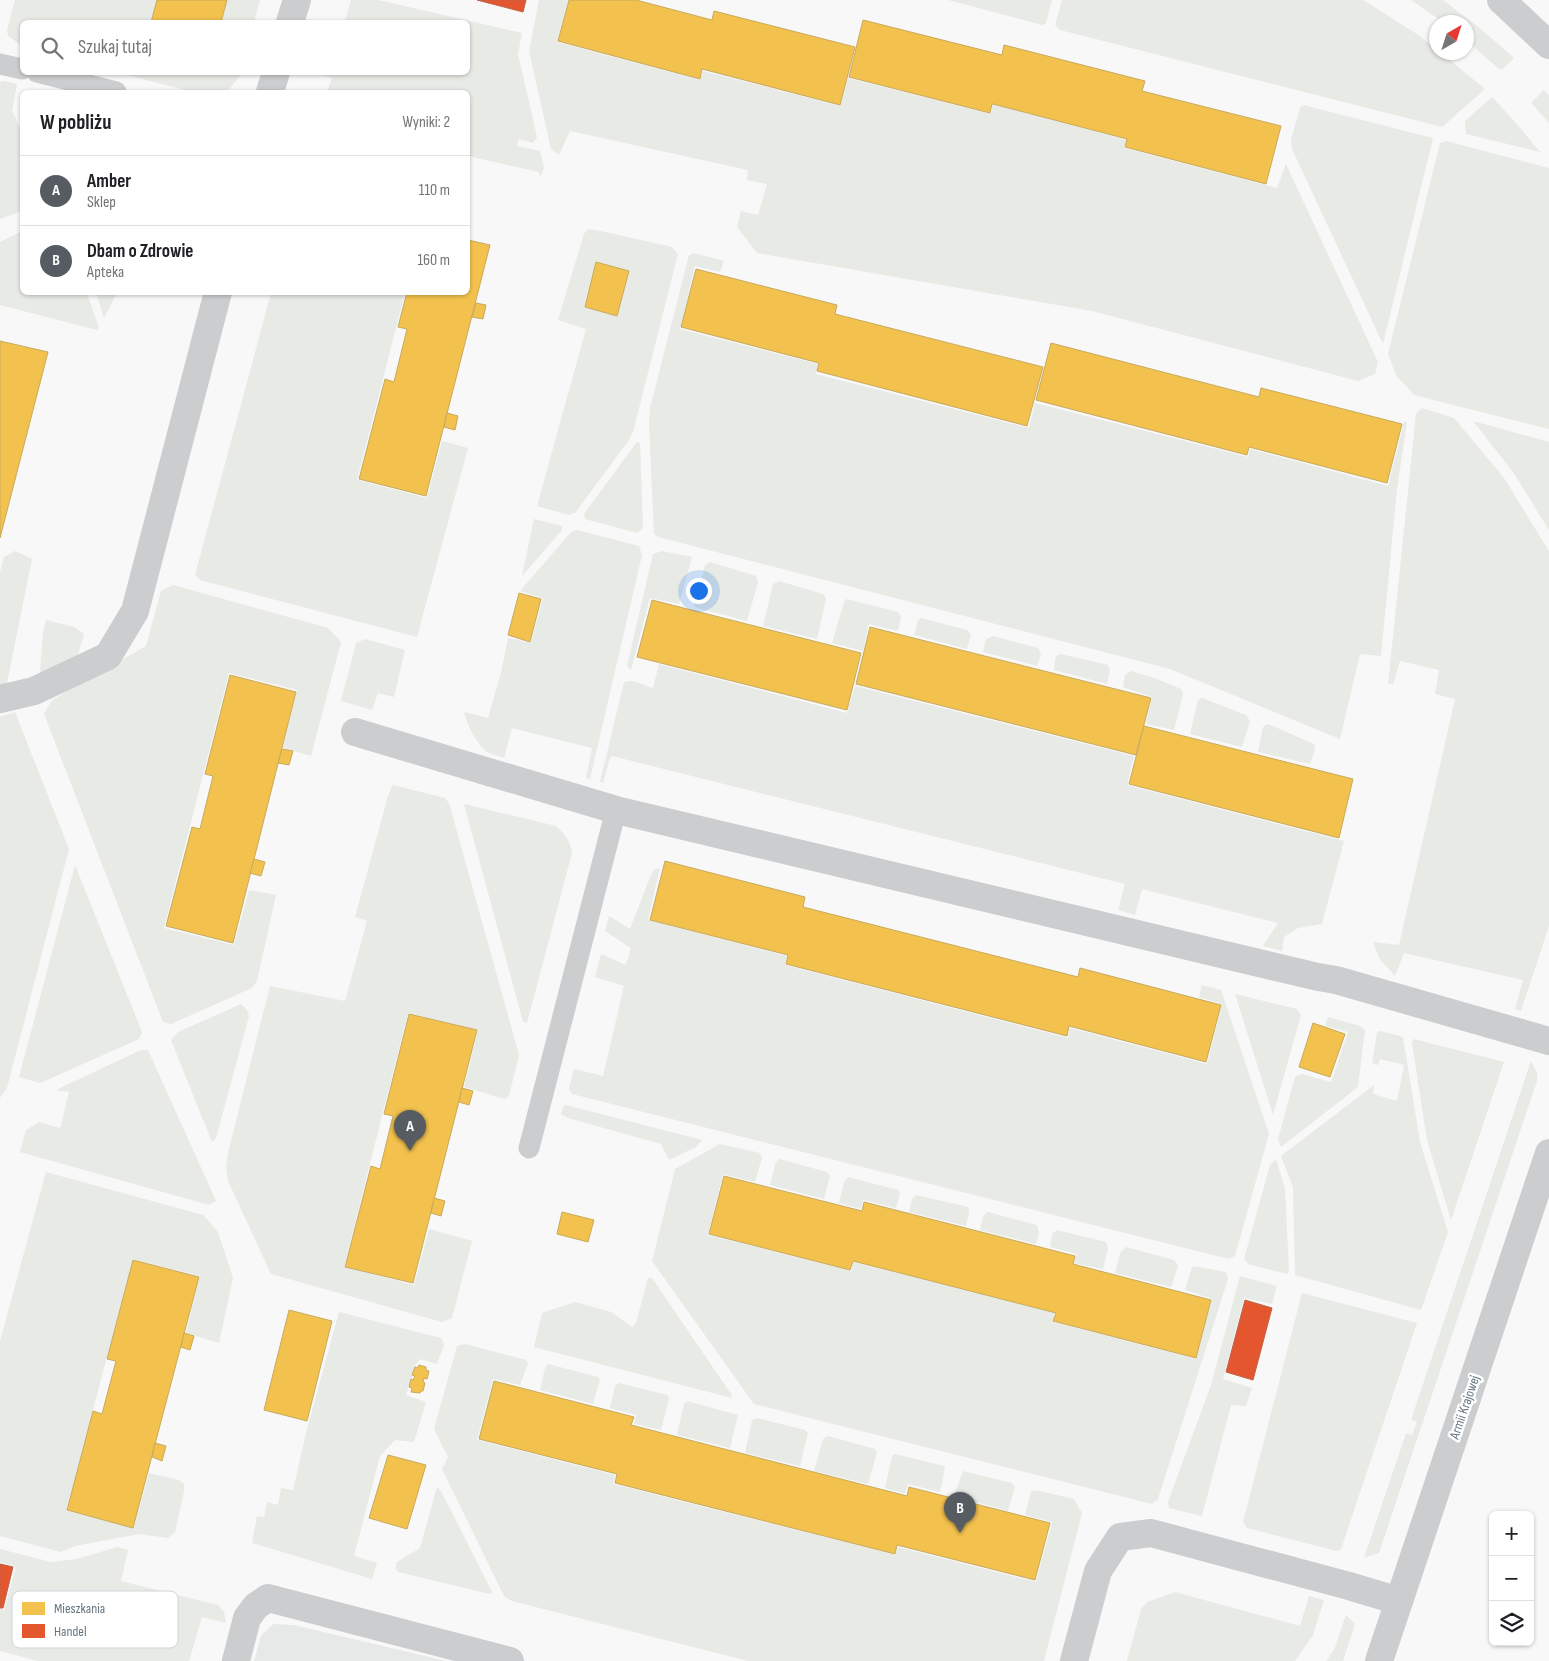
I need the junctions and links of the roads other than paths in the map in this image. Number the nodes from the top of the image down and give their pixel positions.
1 (297, 0) edge
2 (1502, 0) edge
3 (291, 20) edge
4 (1549, 45) edge
5 (0, 64) edge
6 (20, 69) edge
7 (49, 75) edge
8 (275, 75) edge
9 (108, 90) edge
10 (271, 90) edge
11 (217, 295) edge
12 (0, 699) edge
13 (355, 732) dead end
14 (616, 810) junction
15 (1549, 1041) edge
16 (529, 1148) dead end
17 (1549, 1153) edge
18 (1399, 1601) junction
19 (236, 1661) edge
20 (510, 1661) edge
21 (1074, 1661) edge
22 (1379, 1661) edge

1 - 3 street
2 - 4 street
5 - 6 lane
7 - 9 lane
8 - 10 street
11 - 12 street
13 - 14 street
14 - 15 street
14 - 16 lane
17 - 18 street, Armii Krajowej
18 - 21 street
18 - 22 street, Armii Krajowej
19 - 20 street

